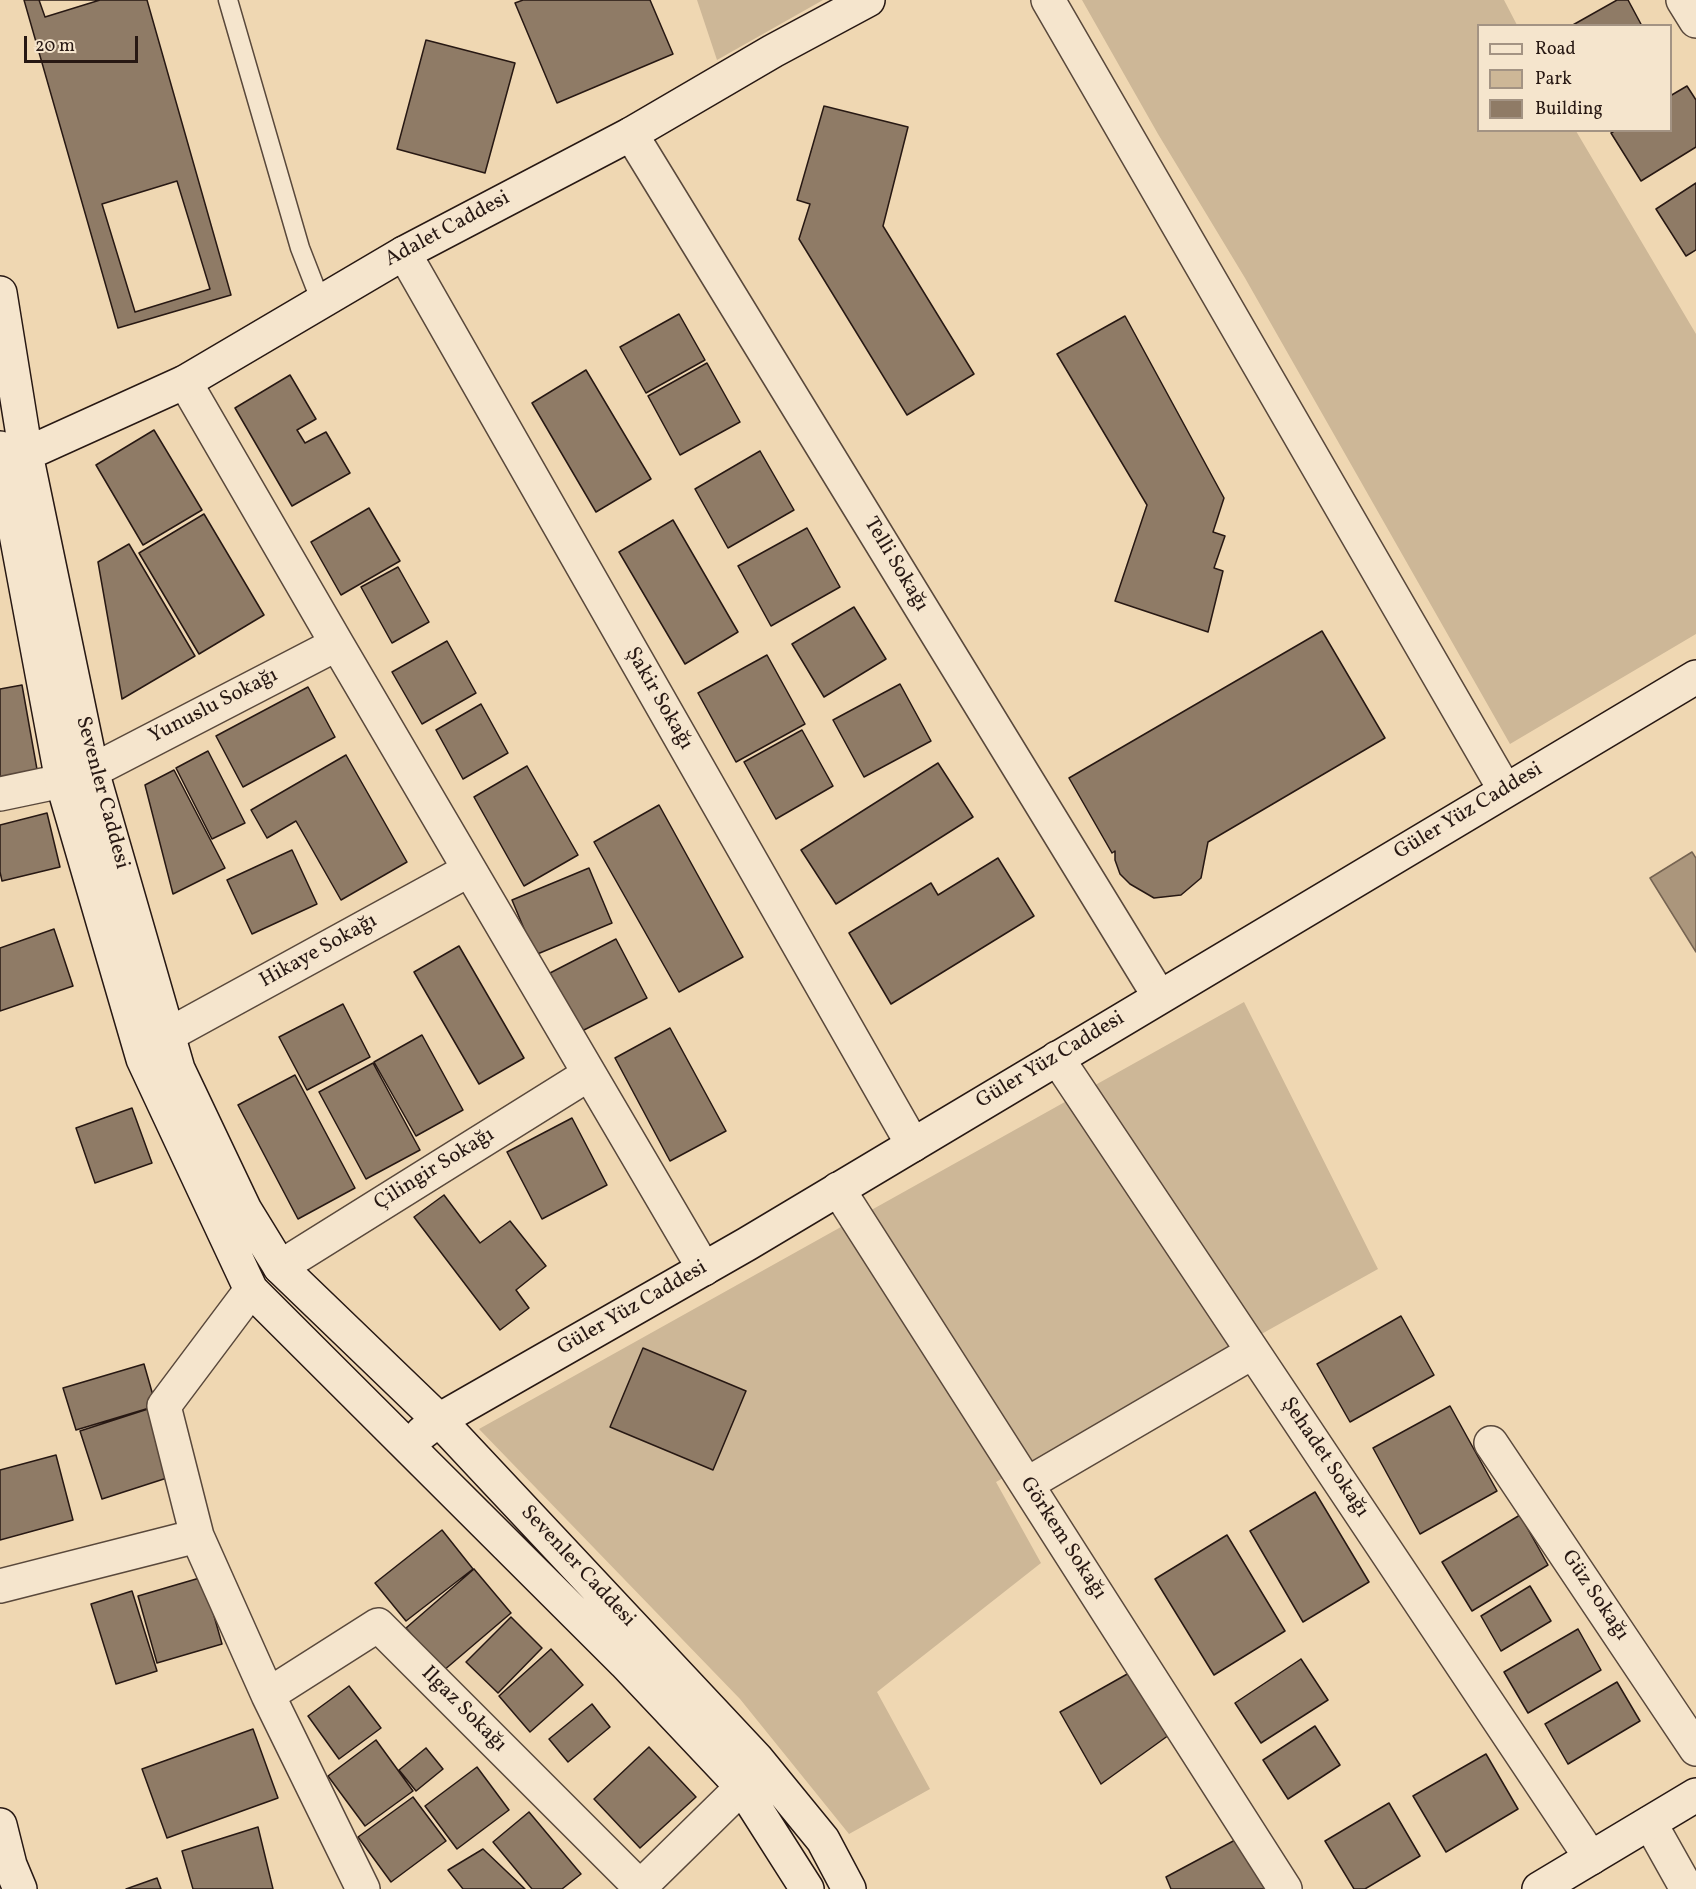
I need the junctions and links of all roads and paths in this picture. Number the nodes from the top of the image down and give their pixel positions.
1 (228, 0) edge
2 (868, 0) edge
3 (1048, 0) edge
4 (1683, 0) edge
5 (1696, 21) edge
6 (631, 134) junction
7 (404, 253) junction
8 (0, 293) edge
9 (321, 302) junction
10 (185, 382) junction
11 (9, 453) edge
12 (337, 644) junction
13 (1696, 676) edge
14 (77, 776) junction
15 (1505, 790) junction
16 (0, 794) edge
17 (469, 870) junction
18 (1159, 996) junction
19 (168, 1035) junction
20 (1057, 1058) junction
21 (589, 1074) junction
22 (913, 1145) junction
23 (838, 1189) junction
24 (280, 1267) junction
25 (705, 1269) junction
26 (251, 1290) junction
27 (1253, 1352) junction
28 (440, 1420) junction
29 (1491, 1443) dead end
30 (407, 1445) junction
31 (1027, 1484) junction
32 (197, 1536) junction
33 (0, 1586) edge
34 (268, 1695) junction
35 (1696, 1749) edge
36 (742, 1787) junction
37 (1696, 1795) edge
38 (1650, 1823) junction
39 (0, 1825) edge
40 (1591, 1858) junction
41 (639, 1888) edge
42 (20, 1889) edge
43 (363, 1889) edge
44 (807, 1889) edge
45 (849, 1889) edge
46 (1285, 1889) edge
47 (1539, 1889) edge
48 (1686, 1889) edge

1 - 9 lane
2 - 6 street, Adalet Caddesi
3 - 15 street
4 - 5 street
6 - 7 street, Adalet Caddesi
6 - 18 street, Telli Sokağı
7 - 9 street, Adalet Caddesi
7 - 22 street, Şakir Sokağı
8 - 11 street, Sevenler Caddesi
9 - 10 street, Adalet Caddesi
10 - 11 street, Adalet Caddesi
10 - 12 street
11 - 14 street, Sevenler Caddesi
12 - 14 street, Yunuslu Sokağı
12 - 17 street
13 - 15 street, Güler Yüz Caddesi
14 - 16 street, Yunuslu Sokağı
14 - 19 street, Sevenler Caddesi
14 - 26 street, Sevenler Caddesi
15 - 18 street, Güler Yüz Caddesi
17 - 19 street, Hikaye Sokağı
17 - 21 street
18 - 20 street, Güler Yüz Caddesi
19 - 24 street, Sevenler Caddesi
20 - 22 street, Güler Yüz Caddesi
20 - 27 street, Şehadet Sokağı
21 - 24 street, Çilingir Sokağı
21 - 25 street
22 - 23 street, Güler Yüz Caddesi
23 - 25 street, Güler Yüz Caddesi
23 - 31 street, Görkem Sokağı
24 - 26 street
24 - 28 street, Sevenler Caddesi
25 - 28 street, Güler Yüz Caddesi
26 - 30 street, Sevenler Caddesi
26 - 32 street
27 - 31 street
27 - 40 street, Şehadet Sokağı
28 - 30 street, Güler Yüz Caddesi
28 - 45 street, Sevenler Caddesi
29 - 35 street, Güz Sokağı
30 - 36 street, Sevenler Caddesi
31 - 46 street, Görkem Sokağı
32 - 33 street
32 - 34 street
34 - 41 street, Ilgaz Sokağı
34 - 43 street
36 - 41 street
36 - 44 street, Sevenler Caddesi
37 - 38 street
38 - 40 street
38 - 48 street
39 - 42 street
40 - 47 street

